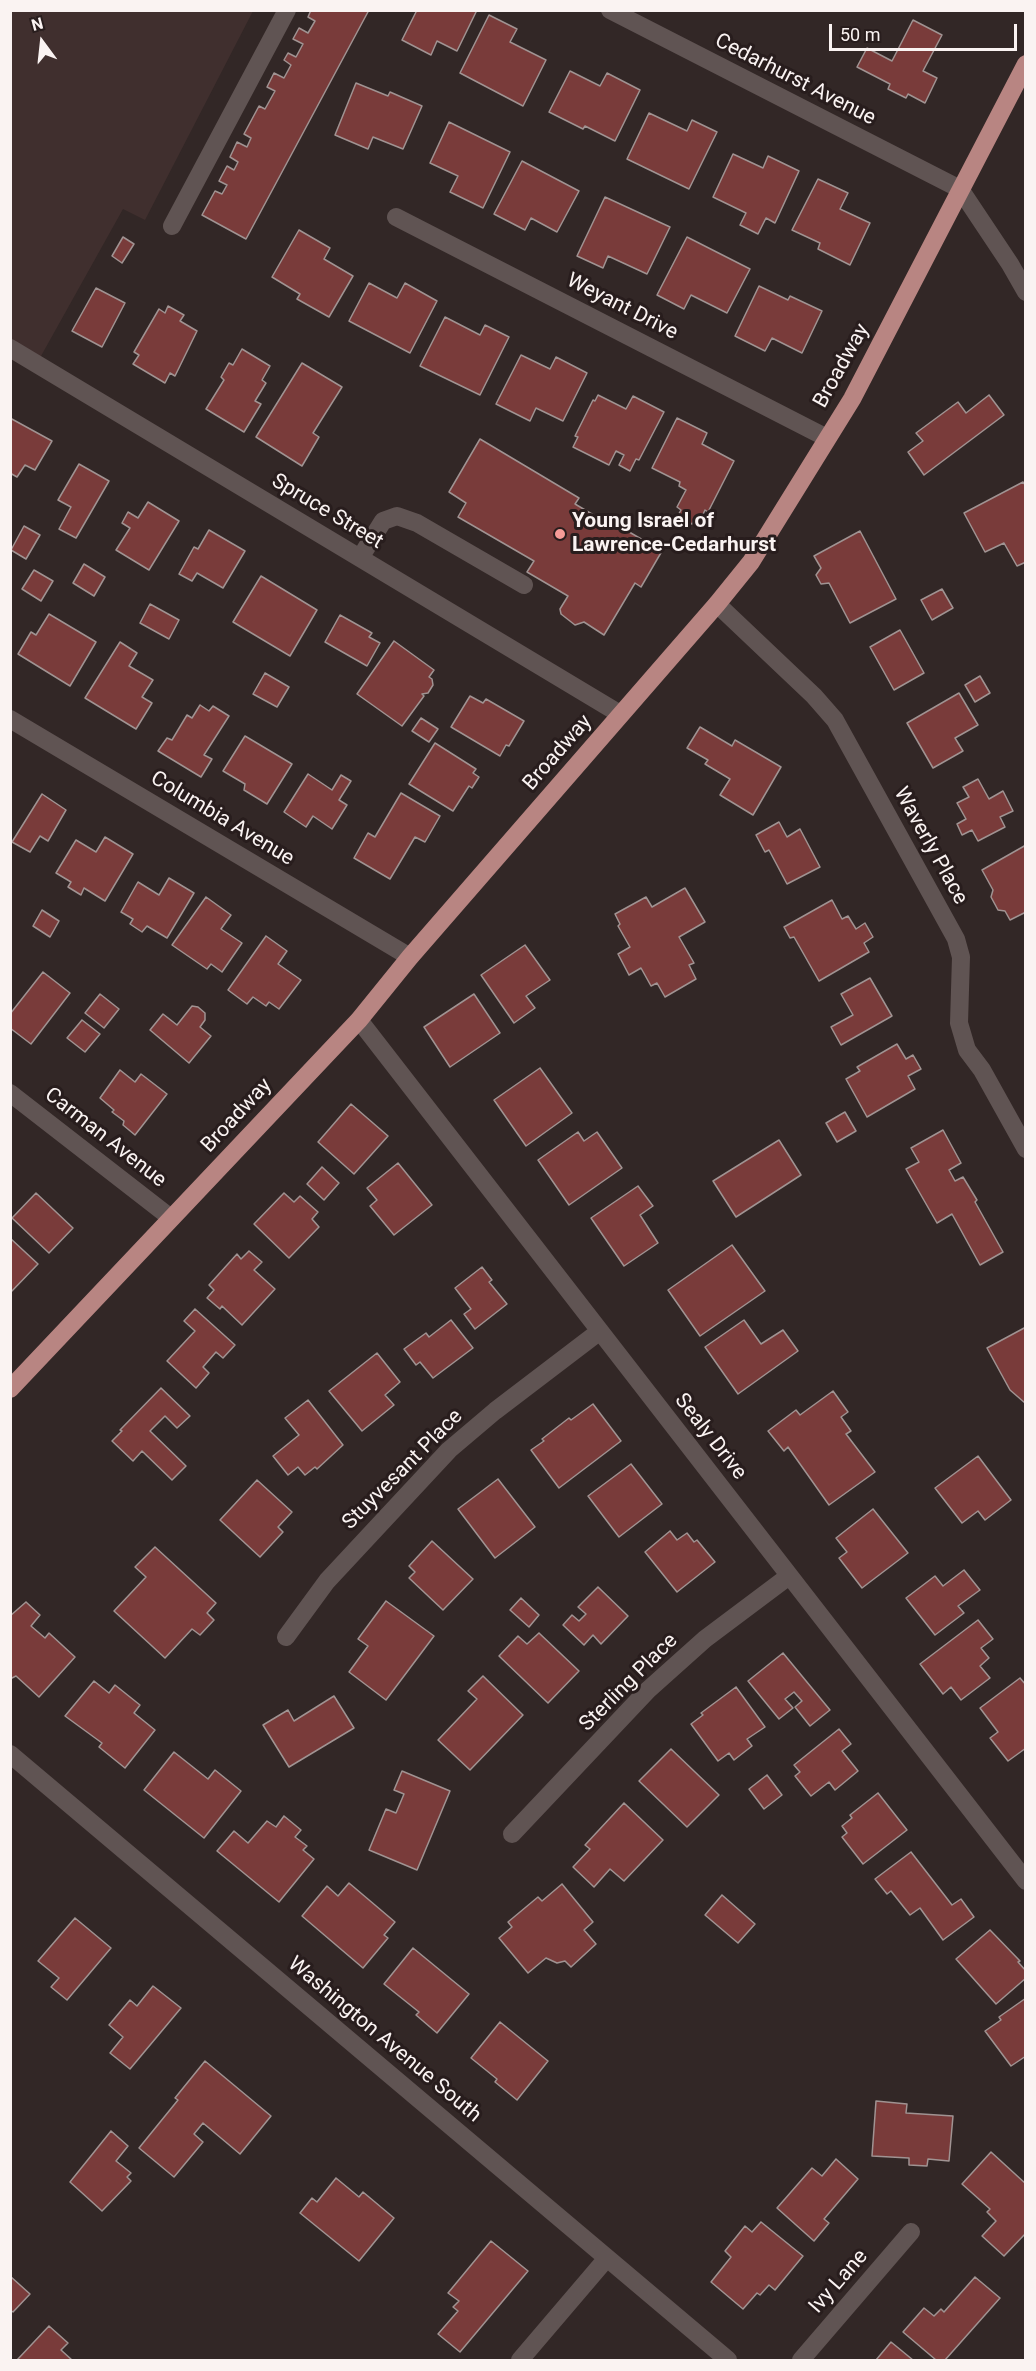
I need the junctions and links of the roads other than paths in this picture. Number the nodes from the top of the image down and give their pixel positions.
1 (287, 10) edge
2 (610, 10) edge
3 (1026, 63) edge
4 (960, 189) junction
5 (396, 217) dead end
6 (172, 226) dead end
7 (1026, 292) edge
8 (10, 348) edge
9 (827, 438) junction
10 (360, 558) junction
11 (525, 585) dead end
12 (717, 604) junction
13 (620, 714) junction
14 (10, 719) edge
15 (410, 957) junction
16 (359, 1020) junction
17 (10, 1093) edge
18 (1026, 1149) edge
19 (171, 1218) junction
20 (600, 1331) junction
21 (10, 1389) edge
22 (789, 1576) junction
23 (286, 1637) dead end
24 (10, 1754) edge
25 (512, 1834) dead end
26 (1026, 1881) edge
27 (911, 2232) dead end
28 (606, 2258) junction
29 (520, 2361) edge
30 (728, 2361) edge
31 (801, 2361) edge

1 - 6 street
2 - 4 street, Cedarhurst Avenue
3 - 4 main road, Broadway
4 - 7 street
4 - 9 main road, Broadway
5 - 9 street, Weyant Drive
8 - 10 street, Spruce Street
9 - 12 main road, Broadway
10 - 11 street
10 - 13 street, Spruce Street
12 - 13 main road, Broadway
12 - 18 street, Waverly Place
13 - 15 main road, Broadway
14 - 15 street, Columbia Avenue
15 - 16 main road, Broadway
16 - 19 main road, Broadway
16 - 20 street, Sealy Drive
17 - 19 street, Carman Avenue
19 - 21 main road, Broadway
20 - 22 street, Sealy Drive
20 - 23 street, Stuyvesant Place
22 - 25 street, Sterling Place
22 - 26 street, Sealy Drive
24 - 28 street, Washington Avenue South
27 - 31 street, Ivy Lane
28 - 29 street
28 - 30 street, Washington Avenue South

